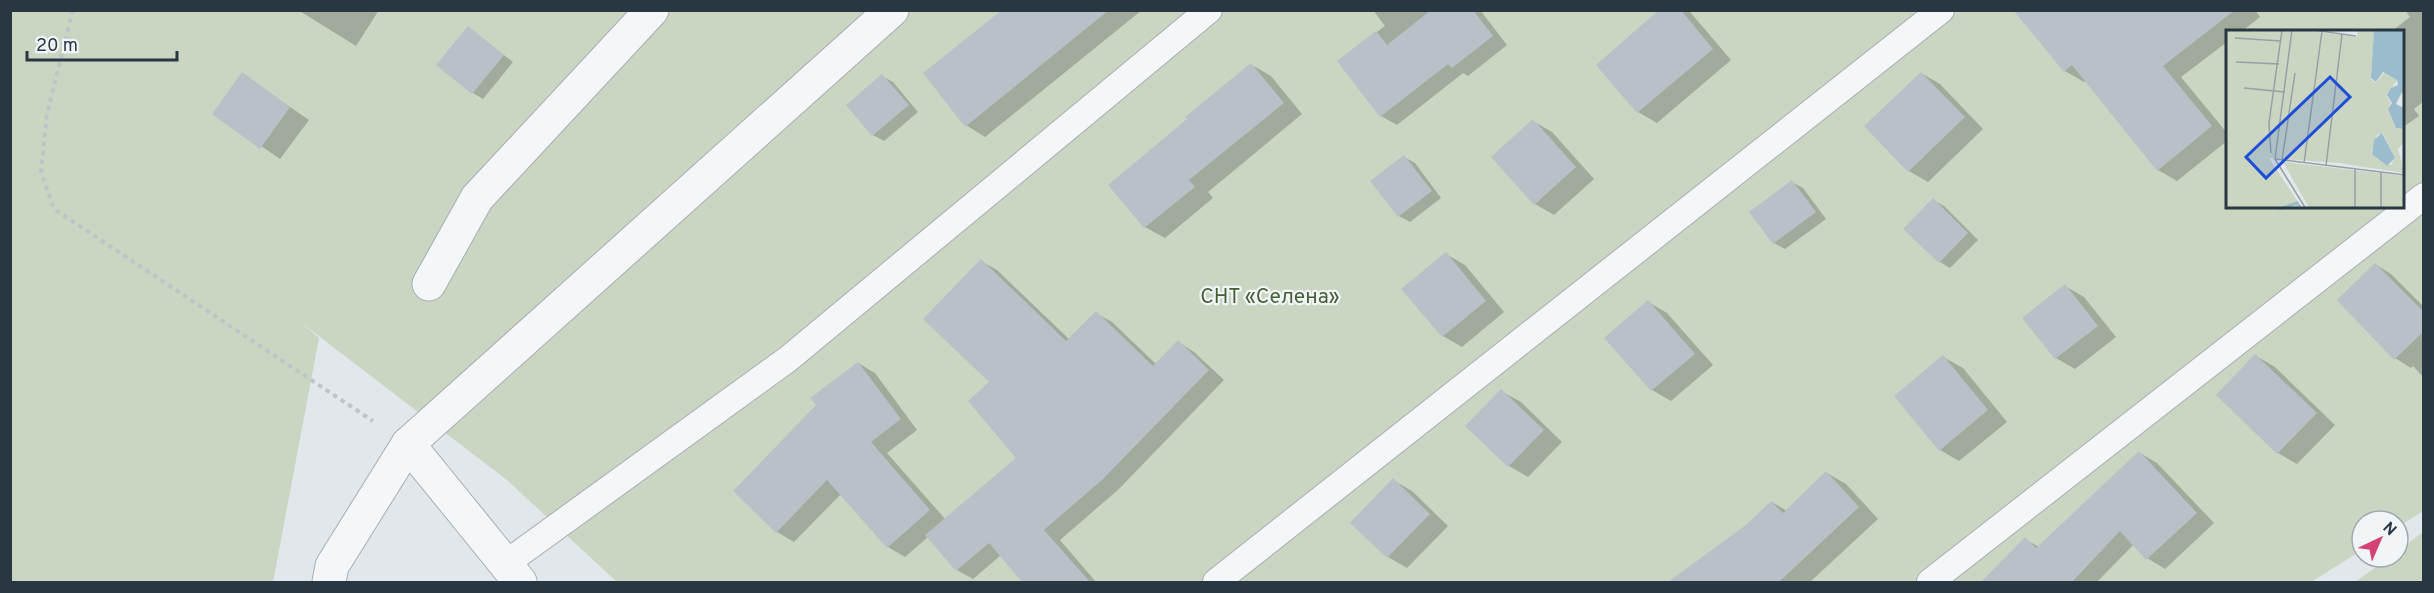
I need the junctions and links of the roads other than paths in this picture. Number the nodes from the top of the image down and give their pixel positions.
1 (652, 10) edge
2 (892, 10) edge
3 (1209, 10) edge
4 (1941, 10) edge
5 (2424, 195) edge
6 (429, 284) dead end
7 (408, 444) junction
8 (512, 573) edge
9 (330, 582) edge
10 (1216, 582) edge
11 (1930, 582) edge

1 - 6 street
2 - 7 street
3 - 8 lane
4 - 10 lane
5 - 11 lane
7 - 8 street
7 - 9 street

